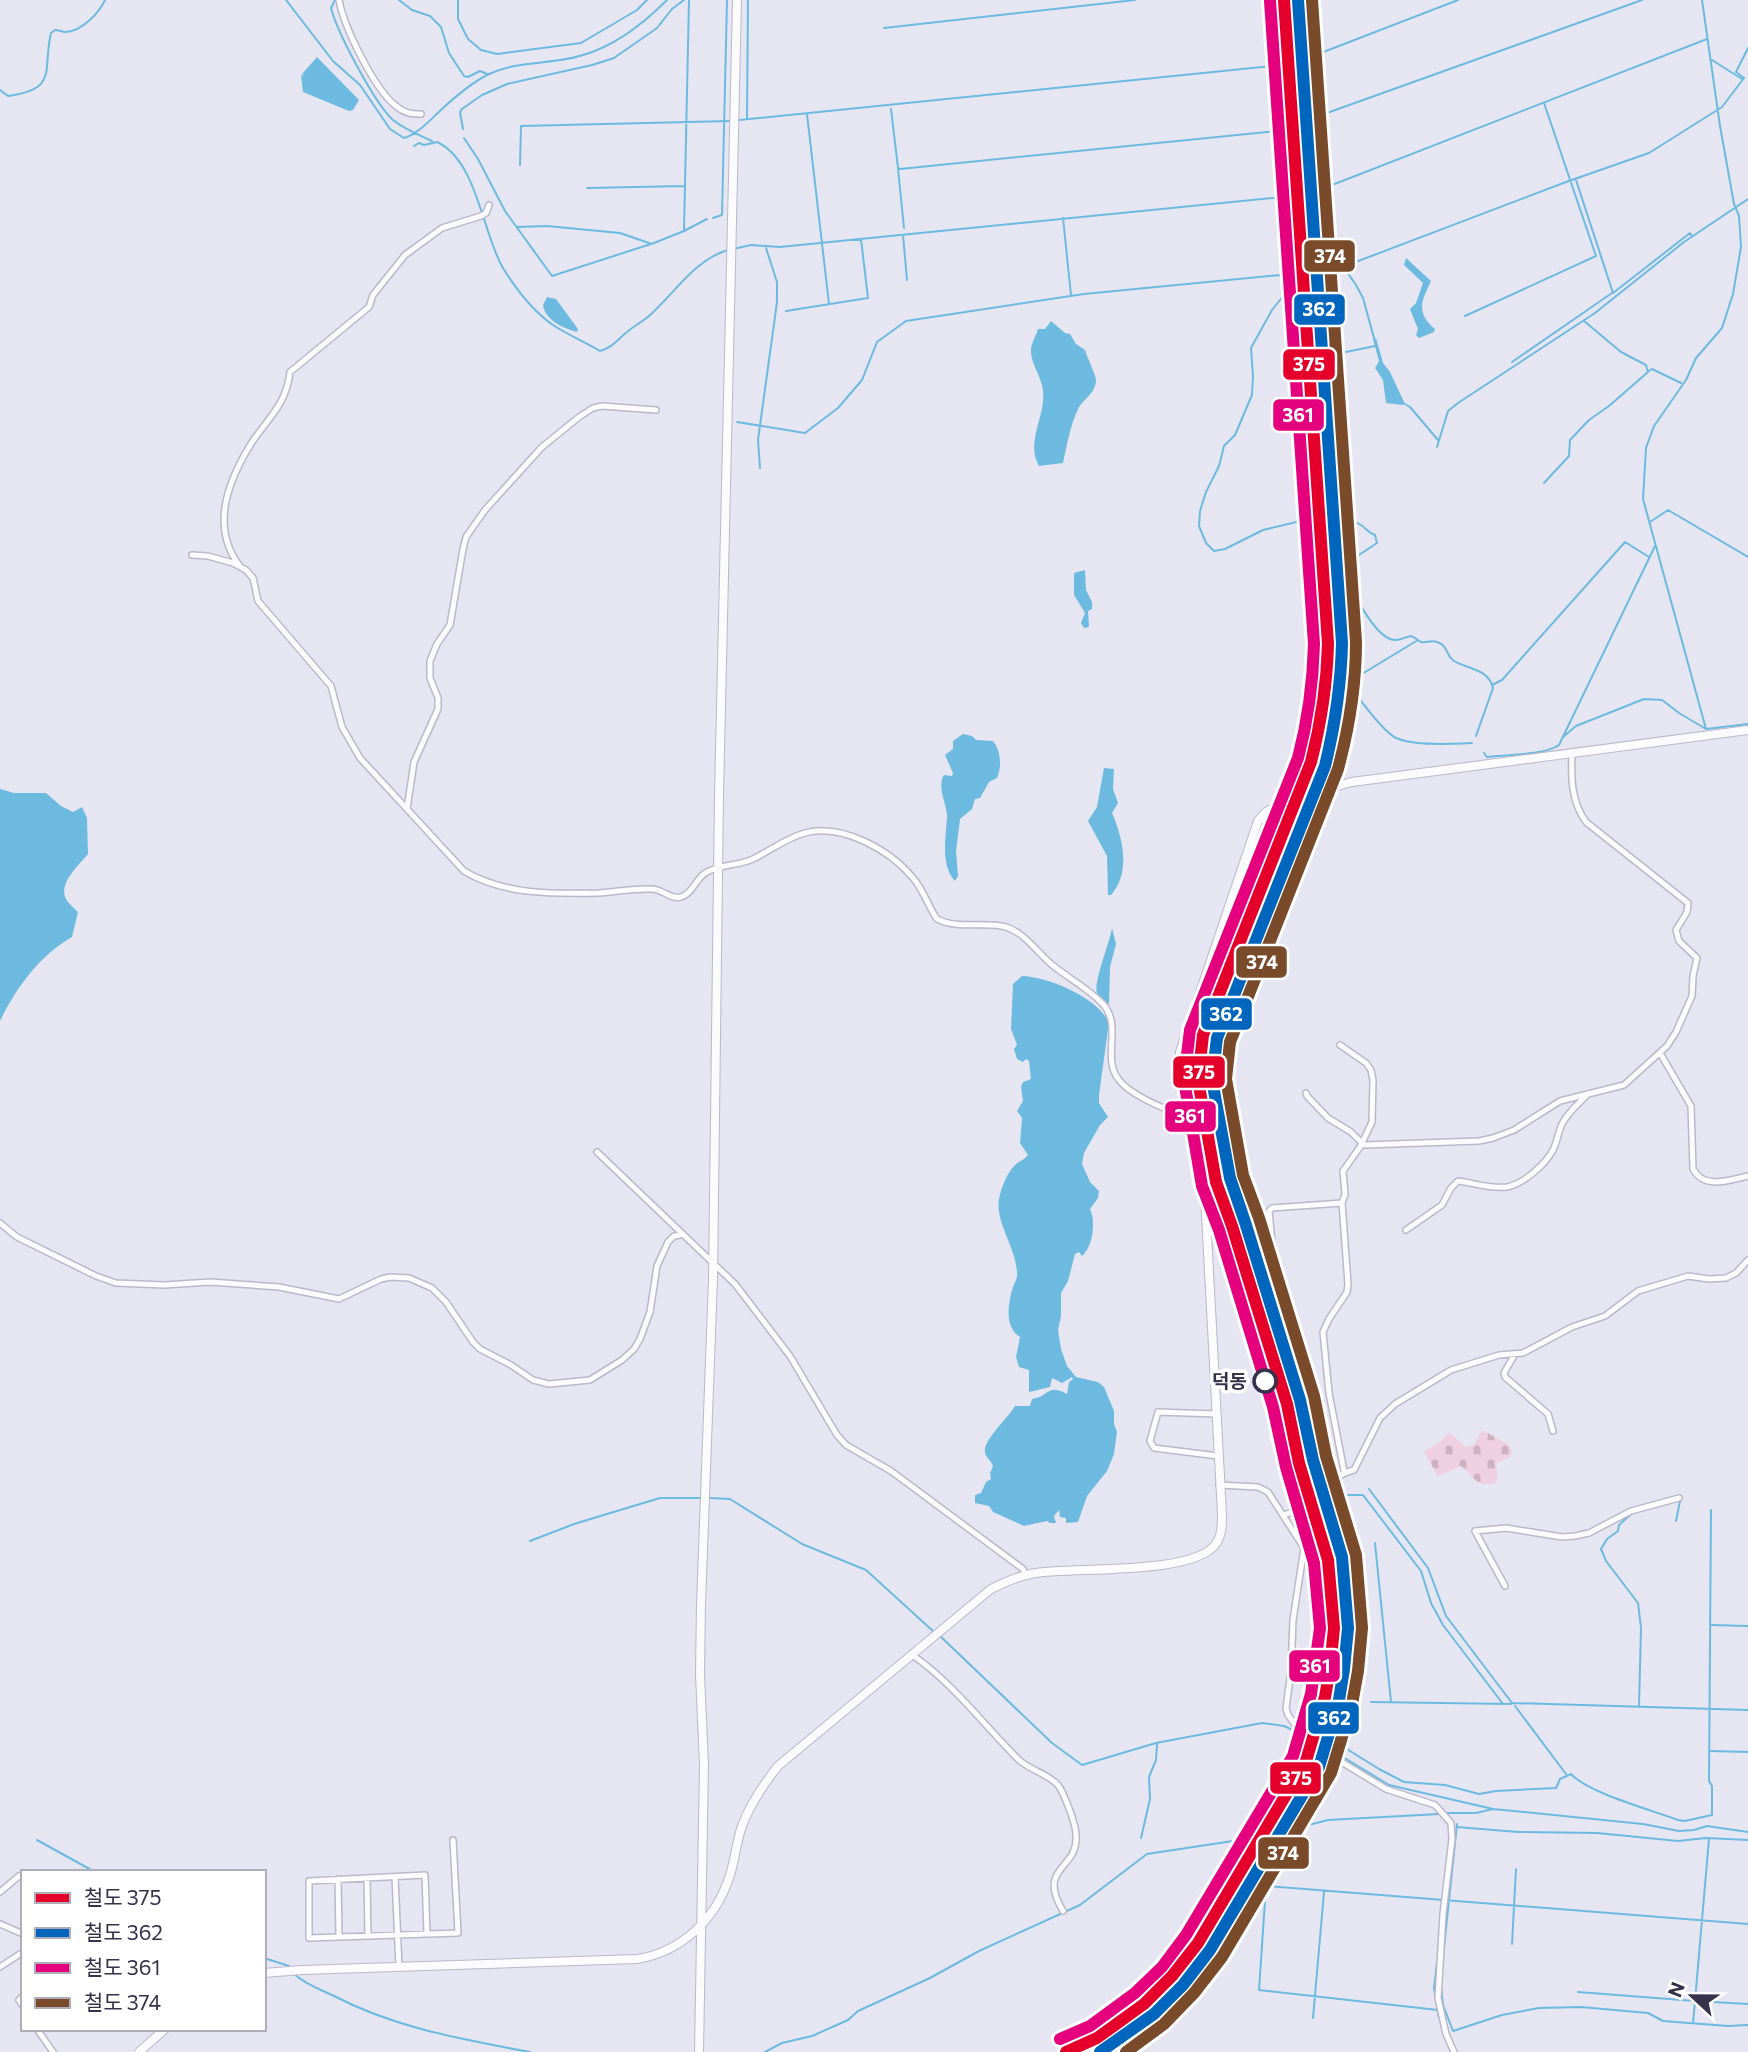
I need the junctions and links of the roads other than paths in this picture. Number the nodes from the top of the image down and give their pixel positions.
1 (339, 0) edge
2 (737, 0) edge
3 (421, 114) dead end
4 (489, 205) dead end
5 (656, 410) dead end
6 (192, 555) dead end
7 (240, 567) junction
8 (1748, 730) edge
9 (1572, 754) junction
10 (407, 809) junction
11 (718, 867) junction
12 (1340, 1045) dead end
13 (1660, 1052) junction
14 (1589, 1092) junction
15 (1306, 1093) dead end
16 (1189, 1119) junction
17 (1363, 1143) junction
18 (597, 1152) dead end
19 (1748, 1175) edge
20 (1342, 1203) junction
21 (0, 1223) edge
22 (1406, 1230) dead end
23 (681, 1235) junction
24 (1748, 1260) edge
25 (713, 1262) junction
26 (1276, 1285) dead end
27 (1515, 1354) junction
28 (1216, 1414) junction
29 (1553, 1431) dead end
30 (1218, 1456) junction
31 (1344, 1471) junction
32 (1219, 1485) junction
33 (1679, 1498) dead end
34 (1283, 1515) junction
35 (1026, 1575) junction
36 (1505, 1586) dead end
37 (911, 1654) junction
38 (453, 1840) dead end
39 (21, 1876) edge
40 (395, 1877) junction
41 (367, 1878) junction
42 (338, 1879) junction
43 (0, 1892) edge
44 (1063, 1911) dead end
45 (0, 1924) edge
46 (702, 1925) junction
47 (21, 1933) edge
48 (427, 1934) junction
49 (398, 1935) junction
50 (369, 1936) junction
51 (339, 1937) junction
52 (21, 1953) edge
53 (0, 1967) edge
54 (399, 1967) junction
55 (266, 1973) edge
56 (38, 2031) edge
57 (164, 2031) edge
58 (53, 2052) edge
59 (139, 2052) edge
60 (699, 2052) edge
61 (1454, 2052) edge

1 - 3 street
2 - 11 main road
4 - 7 street
5 - 10 street
6 - 7 street
7 - 10 street
8 - 9 main road
9 - 13 street
9 - 16 main road
10 - 11 street
11 - 16 street
11 - 25 main road
12 - 17 street
13 - 14 street
13 - 19 street
14 - 17 street
14 - 22 street
15 - 17 street
16 - 28 main road
17 - 20 street
18 - 23 street
20 - 26 street
20 - 31 street
21 - 23 street
23 - 25 street
24 - 27 street
25 - 35 street
25 - 46 main road
27 - 29 street
27 - 31 street
28 - 30 main road
28 - 30 street
30 - 32 main road
31 - 34 street
32 - 34 street
32 - 35 main road
33 - 36 street
34 - 61 street
35 - 37 main road
37 - 44 street
37 - 46 main road
38 - 48 street
39 - 43 street
40 - 41 street
40 - 48 street
40 - 49 street
41 - 42 street
41 - 50 street
42 - 51 street
42 - 51 street
45 - 47 street
46 - 54 main road
46 - 60 main road
48 - 49 street
49 - 50 street
49 - 54 street
50 - 51 street
52 - 53 street
54 - 55 main road
56 - 58 street
57 - 59 main road

